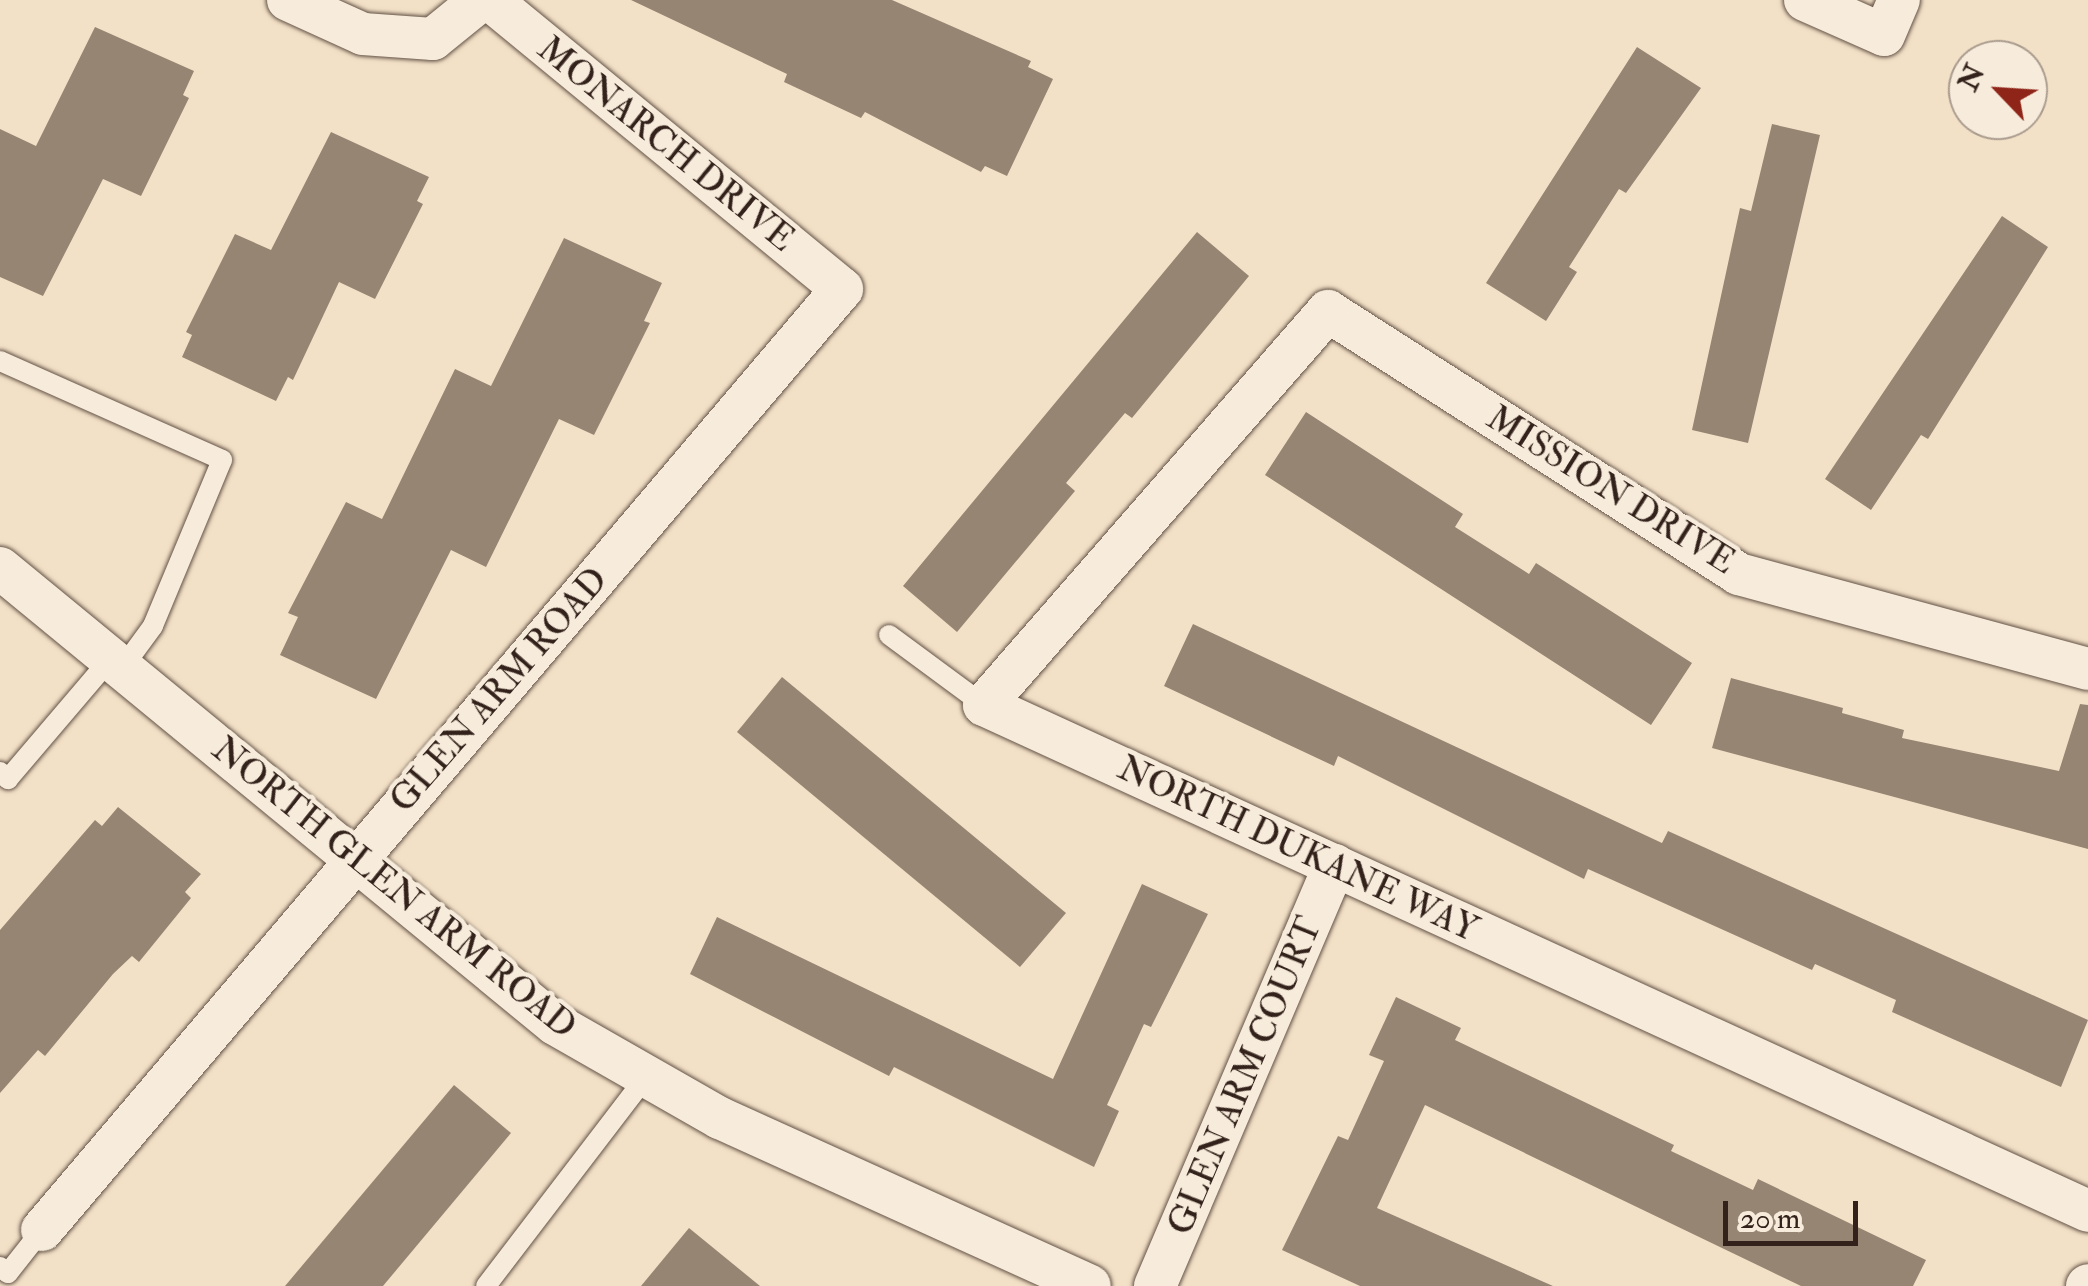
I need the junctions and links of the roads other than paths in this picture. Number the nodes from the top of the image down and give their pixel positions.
1 (288, 0) edge
2 (481, 0) edge
3 (490, 0) edge
4 (1805, 0) edge
5 (1900, 0) edge
6 (842, 289) joint
7 (0, 360) edge
8 (0, 568) edge
9 (889, 635) dead end
10 (117, 662) junction
11 (2088, 669) edge
12 (984, 705) junction
13 (0, 772) edge
14 (357, 856) junction
15 (1335, 866) junction
16 (644, 1079) junction
17 (2088, 1210) edge
18 (42, 1230) joint
19 (0, 1267) edge
20 (486, 1286) edge
21 (1090, 1286) edge
22 (1155, 1286) edge

1 - 2 street
3 - 6 street, MONARCH DRIVE
4 - 5 street
6 - 14 street, GLEN ARM ROAD
7 - 10 lane
8 - 10 street, NORTH GLEN ARM ROAD
9 - 12 lane
10 - 13 lane
10 - 14 street, NORTH GLEN ARM ROAD
11 - 12 street, MISSION DRIVE
12 - 15 street, NORTH DUKANE WAY
14 - 16 street, NORTH GLEN ARM ROAD
14 - 18 street, GLEN ARM ROAD
15 - 17 street, NORTH DUKANE WAY
15 - 22 street, GLEN ARM COURT
16 - 20 lane
16 - 21 street, NORTH GLEN ARM ROAD
18 - 19 lane

